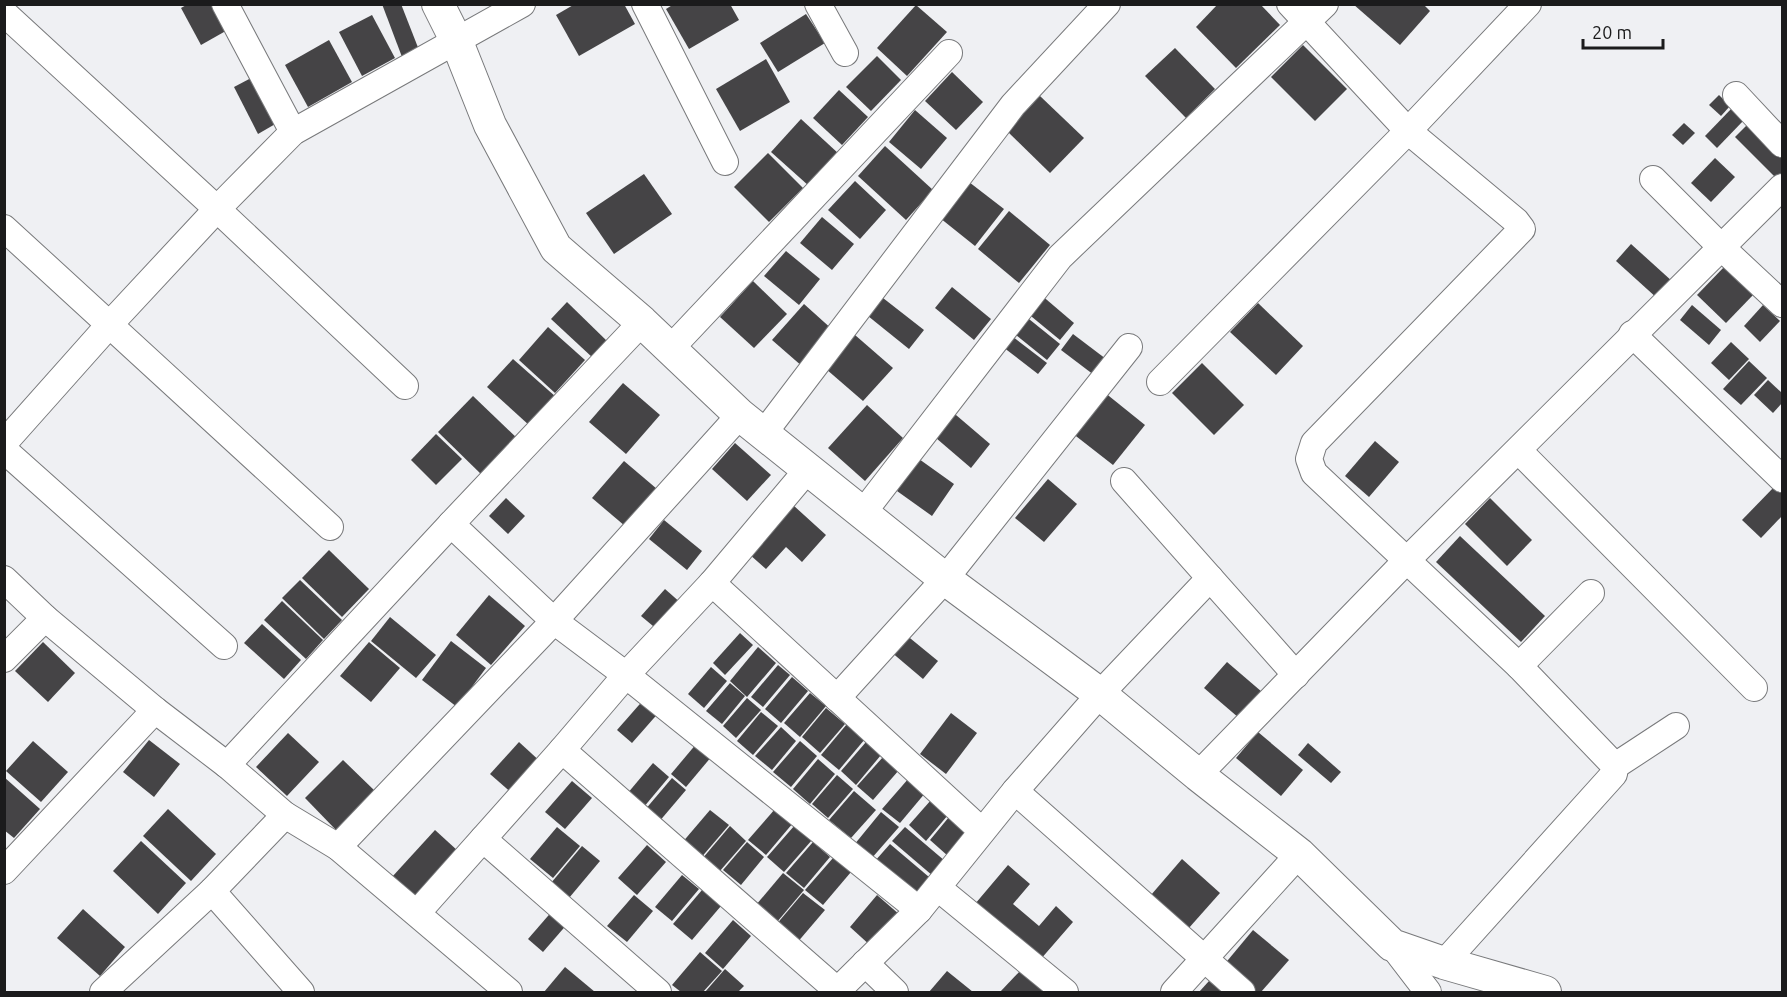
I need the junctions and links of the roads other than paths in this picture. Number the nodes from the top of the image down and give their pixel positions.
1 (225, 4) edge
2 (438, 4) edge
3 (522, 4) edge
4 (645, 4) edge
5 (819, 4) edge
6 (1107, 4) edge
7 (1290, 4) edge
8 (1528, 4) edge
9 (4, 14) edge
10 (1316, 14) edge
11 (457, 42) junction
12 (845, 53) dead end
13 (949, 53) dead end
14 (1736, 95) dead end
15 (1408, 131) junction
16 (293, 132) junction
17 (1782, 144) edge
18 (725, 162) dead end
19 (1653, 179) dead end
20 (1782, 187) edge
21 (217, 209) junction
22 (4, 228) edge
23 (1721, 247) junction
24 (1782, 304) edge
25 (642, 322) junction
26 (110, 324) junction
27 (1632, 334) junction
28 (1129, 347) dead end
29 (670, 348) junction
30 (1160, 382) dead end
31 (405, 386) dead end
32 (752, 424) junction
33 (4, 443) edge
34 (4, 450) edge
35 (1519, 451) junction
36 (808, 469) junction
37 (1782, 479) edge
38 (1124, 481) dead end
39 (862, 514) junction
40 (451, 524) junction
41 (330, 527) dead end
42 (1406, 561) junction
43 (1210, 578) junction
44 (4, 579) edge
45 (945, 579) junction
46 (712, 583) junction
47 (1591, 592) dead end
48 (45, 618) junction
49 (554, 621) junction
50 (224, 646) dead end
51 (4, 659) edge
52 (1519, 666) junction
53 (626, 675) junction
54 (1296, 675) junction
55 (1754, 688) dead end
56 (1101, 694) junction
57 (837, 698) junction
58 (155, 710) junction
59 (1676, 726) dead end
60 (562, 750) junction
61 (227, 765) junction
62 (1615, 765) junction
63 (1198, 775) junction
64 (1015, 791) junction
65 (285, 815) junction
66 (982, 831) junction
67 (483, 838) junction
68 (338, 847) junction
69 (1299, 854) junction
70 (4, 871) edge
71 (938, 888) junction
72 (212, 891) junction
73 (919, 910) junction
74 (417, 913) junction
75 (1392, 945) junction
76 (1205, 958) junction
77 (865, 963) junction
78 (1444, 963) junction
79 (837, 992) edge
80 (103, 993) edge
81 (301, 993) edge
82 (509, 993) edge
83 (658, 993) edge
84 (895, 993) edge
85 (1065, 993) edge
86 (1174, 993) edge
87 (1242, 993) edge
88 (1428, 993) edge
89 (1545, 993) edge

1 - 16 street
2 - 11 street
3 - 11 street
4 - 18 street
5 - 12 street
6 - 32 street
7 - 10 street
8 - 15 street
9 - 21 street
10 - 15 street
10 - 39 street
11 - 16 street
11 - 25 street
13 - 29 street
14 - 17 street
15 - 30 street
15 - 42 street
16 - 21 street
19 - 23 street
20 - 23 street
21 - 26 street
21 - 31 street
22 - 26 street
23 - 24 street
23 - 27 street
25 - 29 street
25 - 40 street
26 - 33 street
26 - 41 street
27 - 35 street
27 - 37 street
28 - 45 street
29 - 32 street
32 - 36 street
32 - 49 street
34 - 50 street
35 - 42 street
35 - 55 street
36 - 39 street
36 - 46 street
38 - 43 street
39 - 45 street
40 - 49 street
40 - 61 street
42 - 52 street
42 - 54 street
43 - 54 street
43 - 56 street
44 - 48 street
45 - 56 street
45 - 57 street
46 - 53 street
46 - 57 street
47 - 52 street
48 - 51 street
48 - 58 street
49 - 53 street
49 - 68 street
52 - 62 street
53 - 60 street
53 - 73 street
54 - 63 street
56 - 63 street
56 - 64 street
57 - 66 street
58 - 61 street
58 - 70 street
59 - 62 street
60 - 67 street
60 - 79 street
61 - 65 street
62 - 78 street
63 - 69 street
64 - 66 street
64 - 76 street
65 - 68 street
65 - 72 street
66 - 71 street
67 - 74 street
67 - 83 street
68 - 74 street
69 - 75 street
69 - 76 street
71 - 73 street
71 - 85 street
72 - 80 street
72 - 81 street
73 - 77 street
74 - 82 street
75 - 78 street
75 - 88 street
76 - 86 street
76 - 87 street
77 - 79 street
77 - 84 street
78 - 89 street

